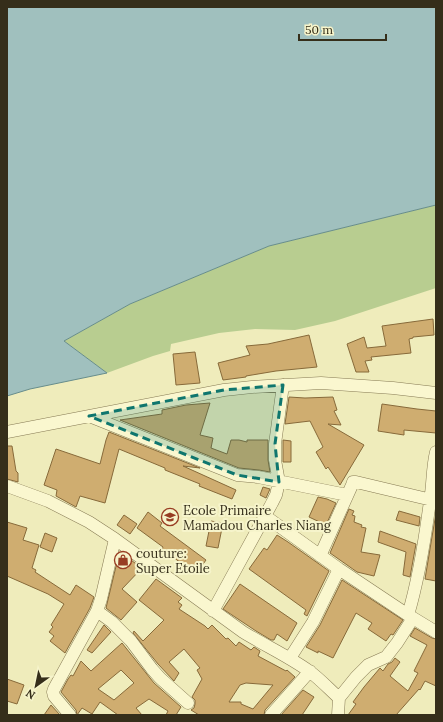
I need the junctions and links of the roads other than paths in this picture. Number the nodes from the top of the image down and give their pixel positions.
1 (283, 385) junction
2 (436, 393) edge
3 (89, 416) junction
4 (7, 432) edge
5 (436, 452) edge
6 (279, 482) junction
7 (7, 486) edge
8 (347, 495) junction
9 (433, 500) edge
10 (264, 516) junction
11 (115, 539) junction
12 (320, 556) junction
13 (339, 569) junction
14 (97, 611) junction
15 (213, 611) junction
16 (410, 616) junction
17 (436, 632) edge
18 (290, 658) junction
19 (310, 672) junction
20 (339, 698) junction
21 (188, 703) dead end
22 (70, 715) edge
23 (271, 715) edge
24 (338, 715) edge

1 - 2 street
1 - 3 street
1 - 6 street
3 - 4 street
3 - 6 street
5 - 9 street
6 - 8 street
6 - 10 street
7 - 11 street
8 - 9 street
8 - 12 street
9 - 16 street
10 - 12 street
10 - 15 street
11 - 14 street
11 - 15 street
12 - 13 street
13 - 16 street
13 - 18 street
14 - 21 street
14 - 22 street
15 - 18 street
16 - 17 street
16 - 20 street
18 - 19 street
19 - 20 street
19 - 23 street
20 - 24 street

